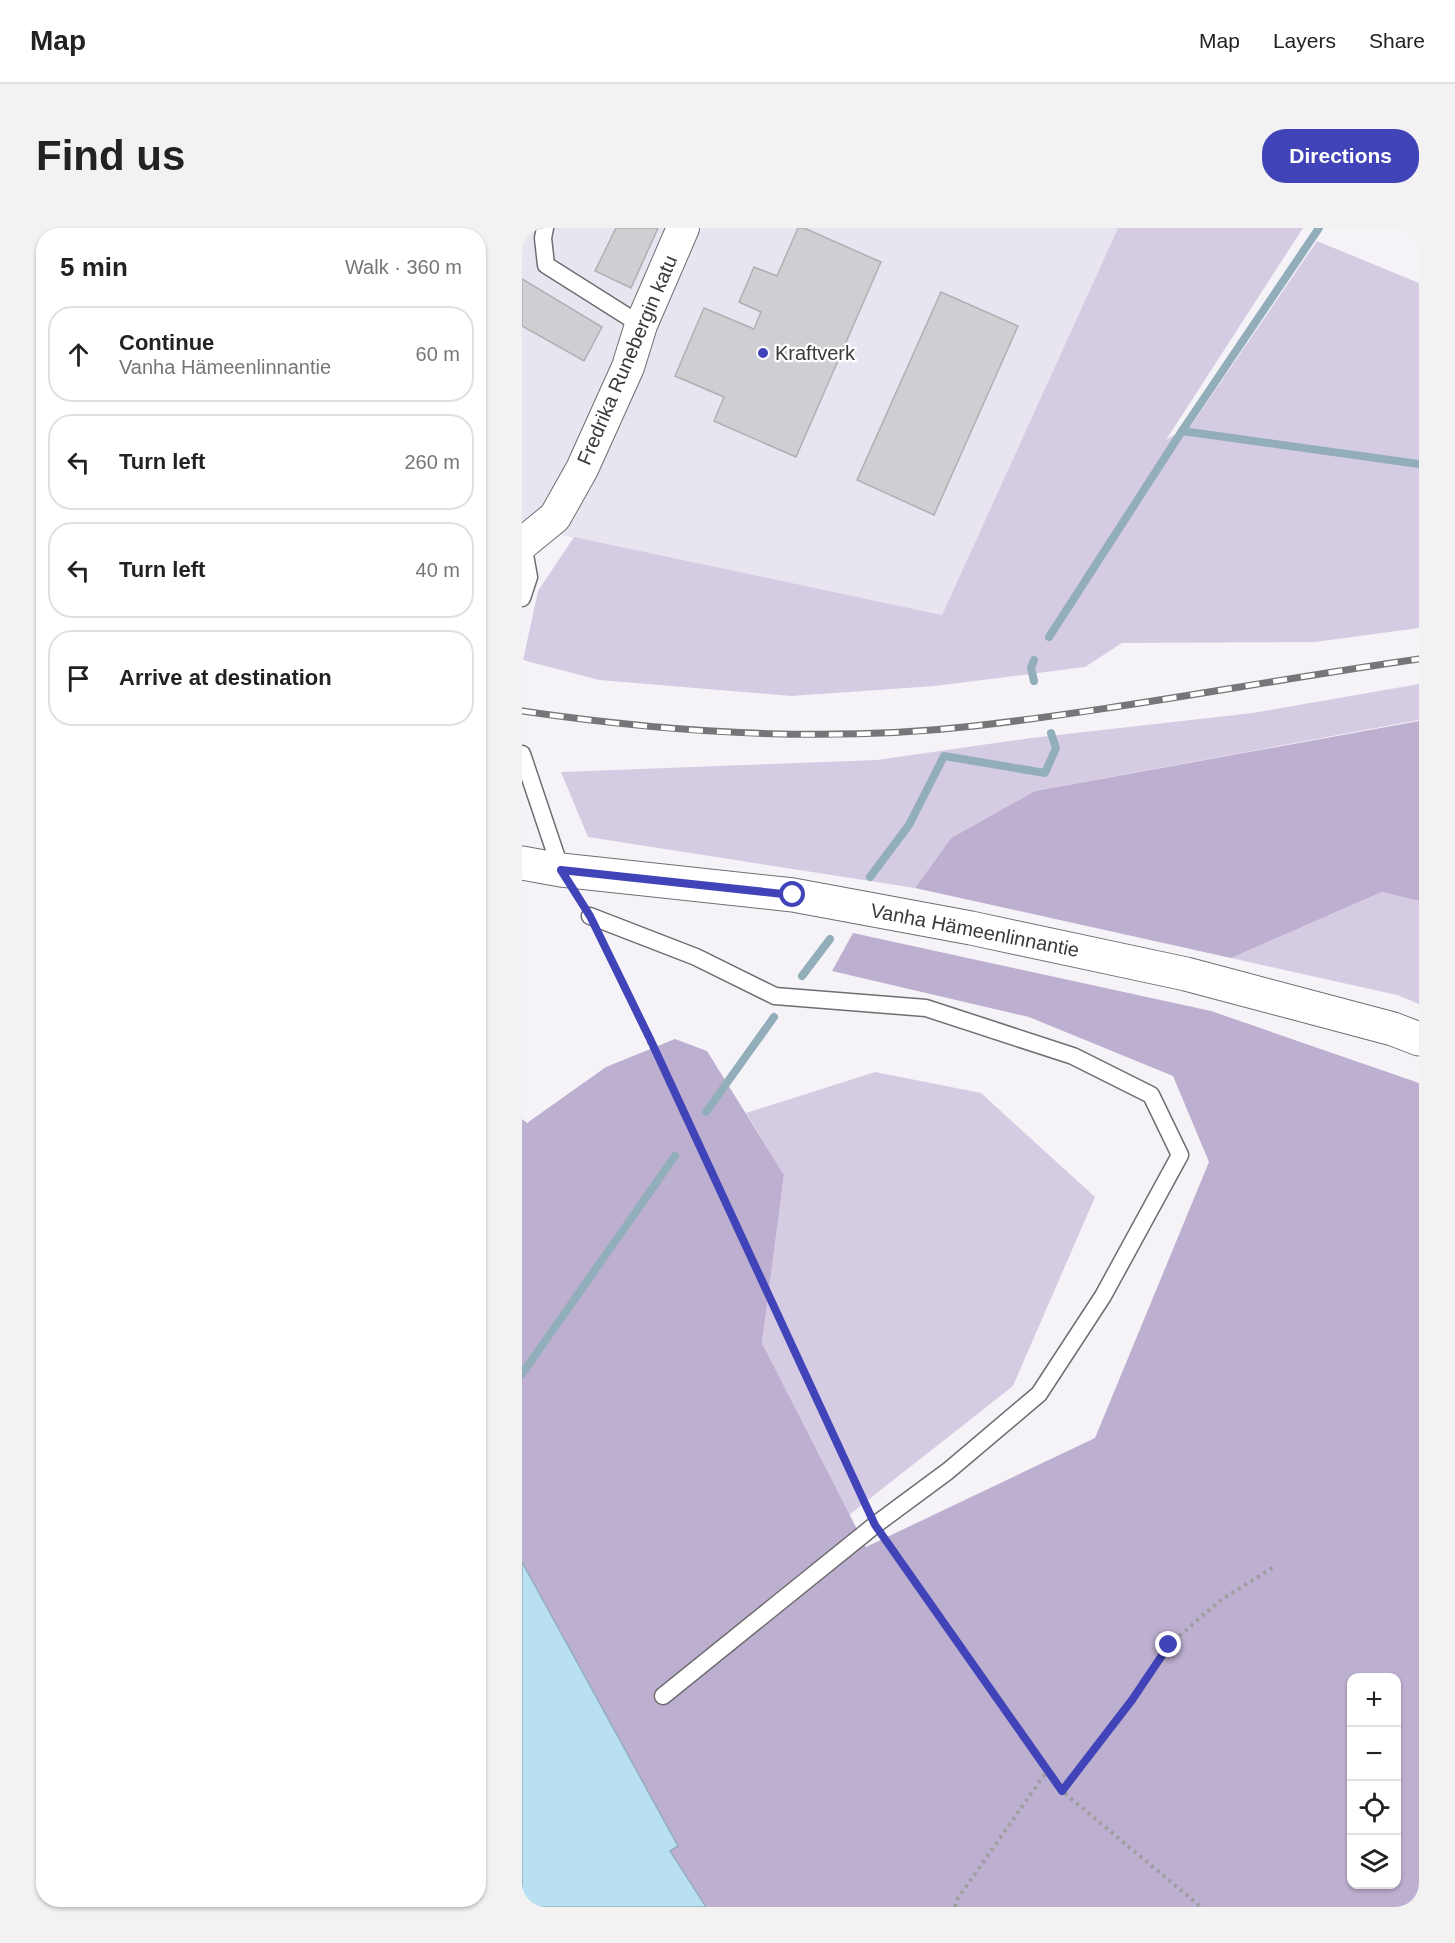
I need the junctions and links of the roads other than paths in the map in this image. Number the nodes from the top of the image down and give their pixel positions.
1 (528, 228) edge
2 (682, 228) edge
3 (544, 233) edge
4 (641, 325) junction
5 (523, 544) edge
6 (522, 598) edge
7 (522, 754) edge
8 (522, 863) edge
9 (561, 870) junction
10 (590, 916) road end
11 (1419, 1040) edge
12 (663, 1696) dead end

1 - 3 lane
2 - 4 street, Fredrika Runebergin katu
3 - 4 lane
4 - 5 street, Fredrika Runebergin katu
5 - 6 lane
7 - 9 lane
8 - 9 street, Vanha Hämeenlinnantie
9 - 11 street, Vanha Hämeenlinnantie
10 - 12 lane

